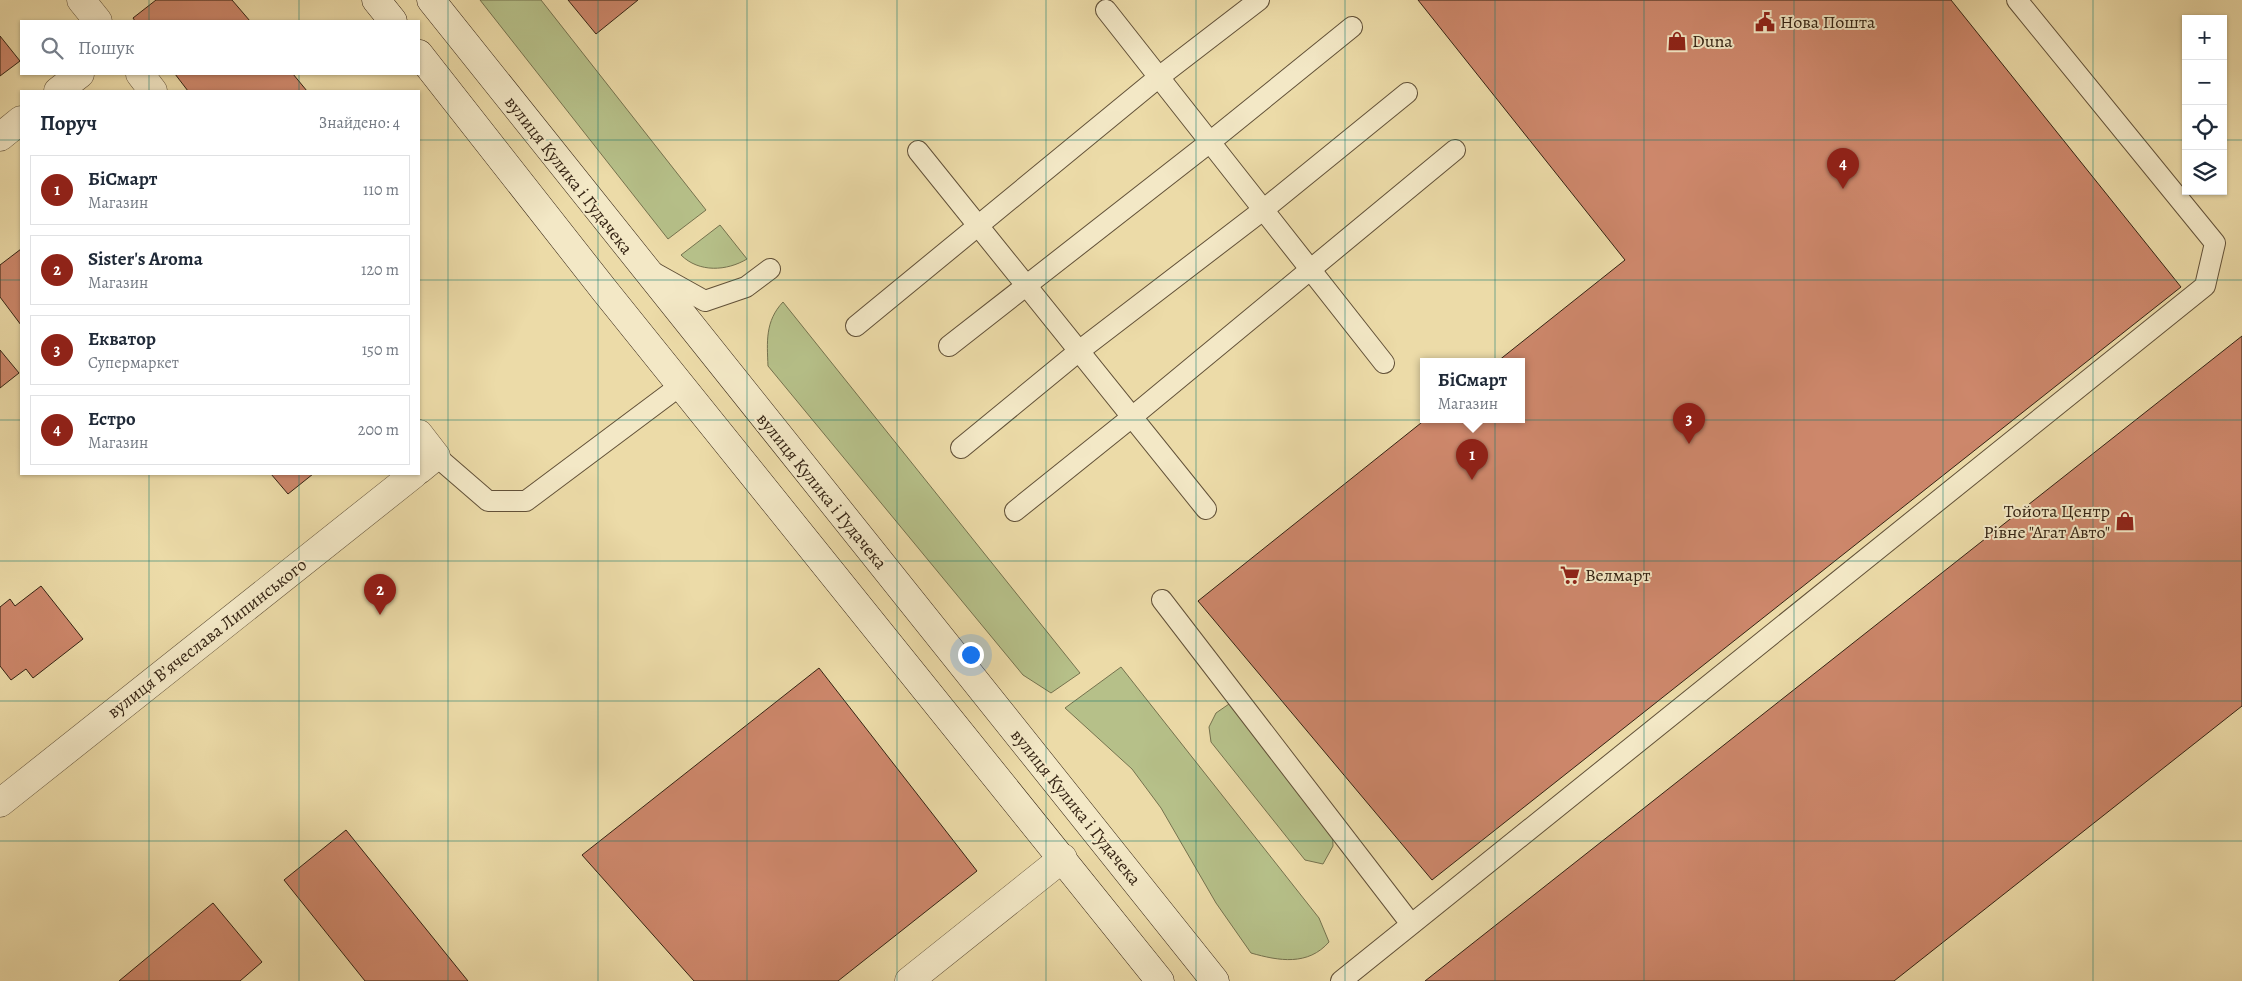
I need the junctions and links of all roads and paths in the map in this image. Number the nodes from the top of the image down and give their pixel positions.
1 (81, 0) edge
2 (376, 0) edge
3 (431, 0) edge
4 (1259, 0) edge
5 (2017, 0) edge
6 (1106, 10) dead end
7 (97, 20) edge
8 (392, 20) edge
9 (1352, 27) dead end
10 (420, 55) edge
11 (79, 75) edge
12 (141, 75) edge
13 (1159, 77) junction
14 (59, 90) edge
15 (153, 90) edge
16 (1407, 93) dead end
17 (20, 121) edge
18 (0, 137) edge
19 (1210, 142) junction
20 (1454, 150) dead end
21 (918, 152) dead end
22 (1263, 210) junction
23 (979, 227) junction
24 (641, 265) junction
25 (770, 268) dead end
26 (1310, 270) junction
27 (1027, 287) junction
28 (856, 326) dead end
29 (949, 346) dead end
30 (1079, 351) junction
31 (1384, 363) dead end
32 (681, 385) junction
33 (1132, 417) junction
34 (420, 438) edge
35 (961, 448) dead end
36 (427, 463) edge
37 (413, 475) edge
38 (1206, 509) dead end
39 (1015, 511) dead end
40 (1162, 600) dead end
41 (0, 803) edge
42 (1063, 858) junction
43 (1411, 924) junction
44 (909, 981) edge
45 (1160, 981) edge
46 (1215, 981) edge
47 (1341, 981) edge

1 - 7 main road
2 - 8 main road
3 - 24 main road, вулиця Кулика і Гудачека
4 - 13 lane
5 - 43 lane
6 - 13 lane
9 - 19 lane
10 - 32 main road
11 - 14 main road
12 - 15 main road
13 - 19 lane
13 - 23 lane
16 - 22 lane
17 - 18 main road
19 - 22 lane
19 - 27 lane
20 - 26 lane
21 - 23 lane
22 - 26 lane
22 - 30 lane
23 - 27 lane
23 - 28 lane
24 - 25 lane
24 - 46 main road, вулиця Кулика і Гудачека
26 - 31 lane
26 - 33 lane
27 - 29 lane
27 - 30 lane
30 - 33 lane
30 - 35 lane
32 - 36 lane
32 - 42 main road
33 - 38 lane
33 - 39 lane
34 - 36 main road
37 - 41 main road, вулиця Вʼячеслава Липинського
40 - 43 lane
42 - 44 main road
42 - 45 main road
43 - 47 lane

